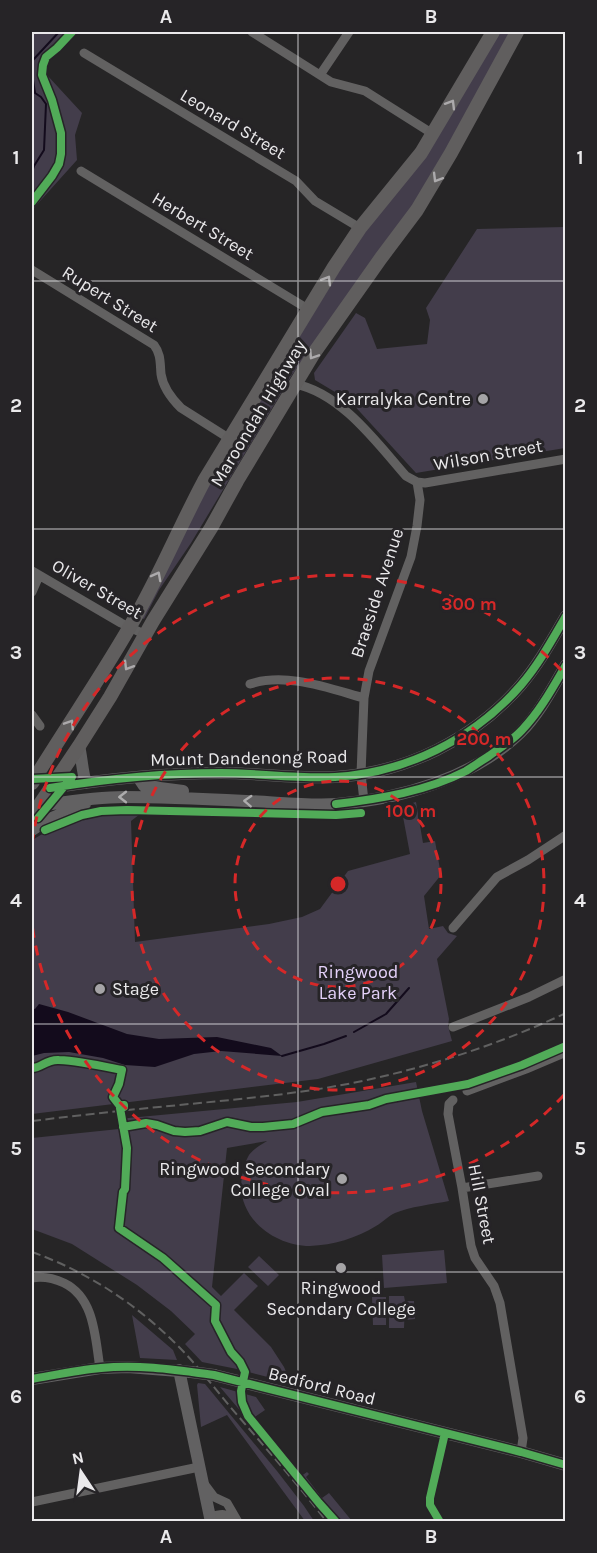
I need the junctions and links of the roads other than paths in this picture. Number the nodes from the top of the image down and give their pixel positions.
1 (252, 32) edge
2 (348, 32) edge
3 (493, 32) edge
4 (517, 32) edge
5 (84, 53) dead end
6 (320, 75) junction
7 (433, 134) junction
8 (81, 171) dead end
9 (360, 228) junction
10 (32, 270) edge
11 (308, 309) junction
12 (295, 384) junction
13 (230, 439) junction
14 (566, 459) edge
15 (417, 482) junction
16 (35, 573) edge
17 (32, 592) edge
18 (566, 616) edge
19 (129, 628) junction
20 (146, 635) junction
21 (566, 665) edge
22 (250, 684) dead end
23 (364, 698) junction
24 (32, 715) edge
25 (40, 726) dead end
26 (79, 746) junction
27 (49, 756) junction
28 (32, 764) edge
29 (192, 774) junction
30 (361, 774) junction
31 (138, 777) junction
32 (32, 783) edge
33 (86, 783) junction
34 (50, 788) junction
35 (32, 790) edge
36 (186, 795) junction
37 (97, 798) junction
38 (364, 801) junction
39 (34, 809) edge
40 (32, 830) edge
41 (566, 835) edge
42 (453, 928) dead end
43 (566, 979) edge
44 (453, 1027) dead end
45 (566, 1052) edge
46 (467, 1090) dead end
47 (453, 1100) dead end
48 (538, 1176) dead end
49 (462, 1188) junction
50 (32, 1278) edge
51 (100, 1368) junction
52 (185, 1371) junction
53 (32, 1379) edge
54 (445, 1433) junction
55 (521, 1452) junction
56 (566, 1466) edge
57 (199, 1467) junction
58 (202, 1480) junction
59 (32, 1502) edge
60 (210, 1519) edge
61 (237, 1521) edge
62 (440, 1521) edge

1 - 6 street
2 - 6 street
7 -> 3 highway, Maroondah Highway
4 -> 12 highway, Maroondah Highway
5 - 9 street, Leonard Street
6 - 7 street
7 - 9 highway, Maroondah Highway
8 - 11 street, Herbert Street
11 -> 9 highway, Maroondah Highway
10 - 13 street, Rupert Street
11 - 13 highway, Maroondah Highway
12 - 15 street
12 - 20 highway, Maroondah Highway
19 -> 13 highway, Maroondah Highway
14 - 15 street, Wilson Street
15 - 23 street, Braeside Avenue
16 - 17 street
16 - 19 street, Oliver Street
18 - 30 main road, Mount Dandenong Road
19 - 20 street, Oliver Street
27 -> 19 highway, Maroondah Highway
20 -> 26 highway, Maroondah Highway
21 - 38 main road, Mount Dandenong Road
22 - 23 street
23 - 30 street, Braeside Avenue
24 - 25 street
26 - 33 main road
26 - 34 highway, Maroondah Highway
27 - 28 highway
27 - 32 highway, Maroondah Highway
29 - 30 main road, Mount Dandenong Road
29 - 31 main road, Mount Dandenong Road
29 - 36 main road
30 - 38 street, Braeside Avenue
31 - 33 main road, Mount Dandenong Road
31 - 36 main road
33 - 34 main road, Mount Dandenong Road
34 - 35 highway
34 - 39 highway, Maroondah Highway
36 -> 37 main road, Mount Dandenong Road
38 -> 36 main road, Mount Dandenong Road
37 - 39 main road, Mount Dandenong Road
37 - 40 main road
41 - 42 street
43 - 44 street
45 - 46 street
47 - 49 street, Hill Street
48 - 49 street
49 - 55 street, Hill Street
50 - 51 street
51 - 52 main road, Bedford Road
51 - 53 main road, Bedford Road
52 - 54 main road, Bedford Road, bridge
52 - 57 main road
54 - 55 main road, Bedford Road
54 - 62 street
55 - 56 main road, Bedford Road
57 - 58 main road
57 - 59 street
58 - 60 main road
58 - 61 street
60 - 61 street

